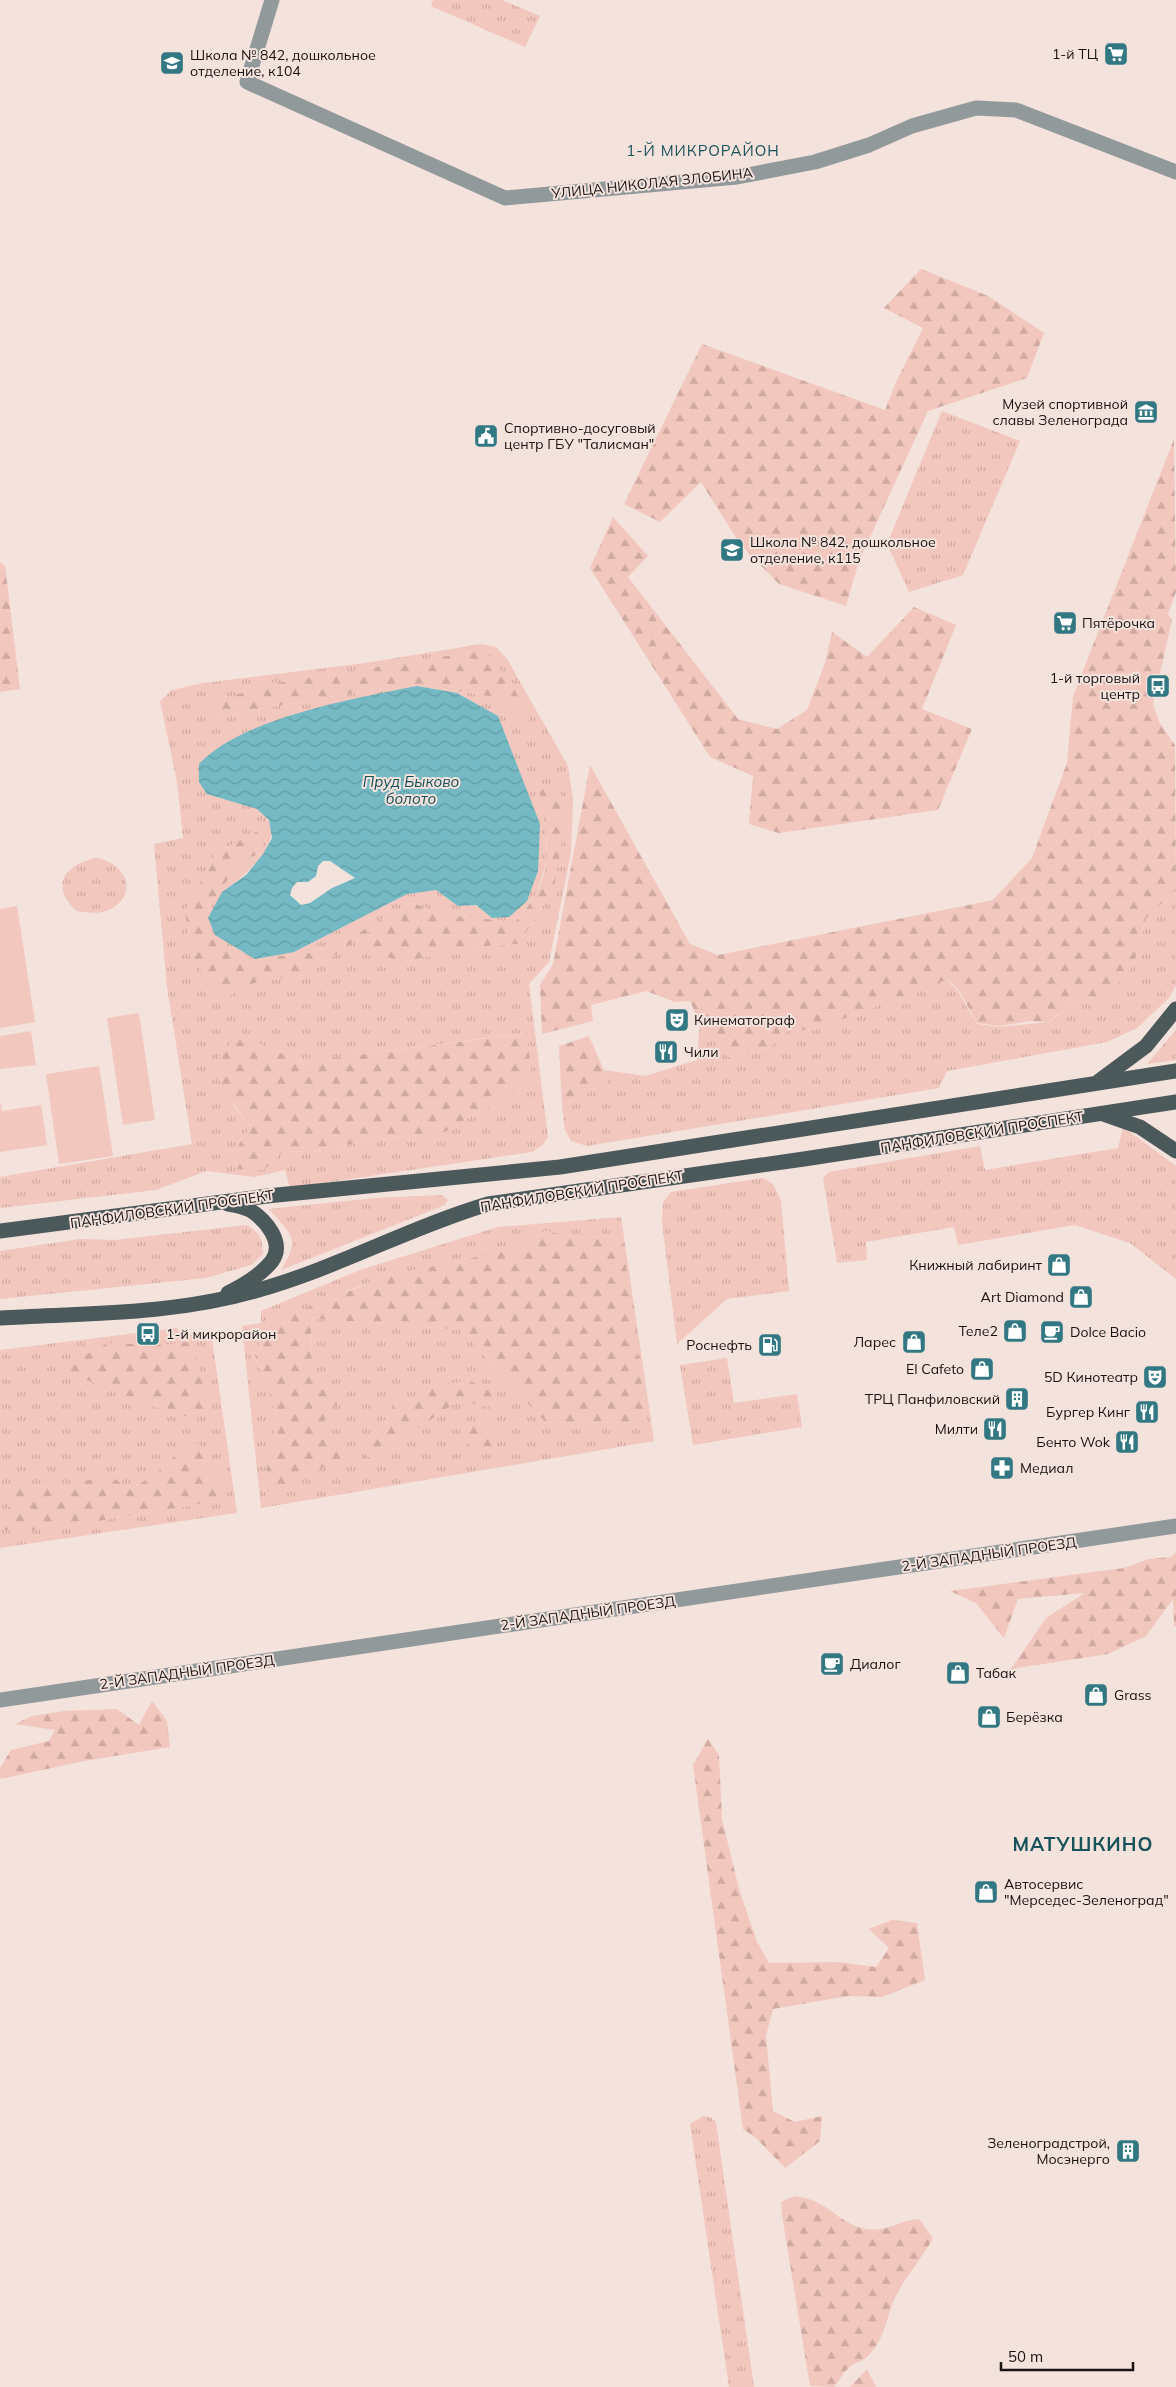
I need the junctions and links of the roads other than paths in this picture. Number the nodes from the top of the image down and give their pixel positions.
1 (272, 0) edge
2 (1176, 172) edge
3 (1176, 1009) edge
4 (1176, 1071) edge
5 (1095, 1084) junction
6 (1176, 1102) edge
7 (1102, 1114) junction
8 (1176, 1151) edge
9 (222, 1202) junction
10 (0, 1231) edge
11 (210, 1302) junction
12 (0, 1318) edge
13 (1176, 1526) edge
14 (0, 1700) edge

1 - 2 street, УЛИЦА НИКОЛАЯ ЗЛОБИНА
3 - 5 main road
4 - 5 main road, ПАНФИЛОВСКИЙ ПРОСПЕКТ
5 - 9 main road, ПАНФИЛОВСКИЙ ПРОСПЕКТ
6 - 7 main road, ПАНФИЛОВСКИЙ ПРОСПЕКТ
7 - 8 main road
7 - 11 main road, ПАНФИЛОВСКИЙ ПРОСПЕКТ
9 - 10 main road, ПАНФИЛОВСКИЙ ПРОСПЕКТ
9 - 11 main road
11 - 12 main road, ПАНФИЛОВСКИЙ ПРОСПЕКТ
13 - 14 street, 2-Й ЗАПАДНЫЙ ПРОЕЗД

